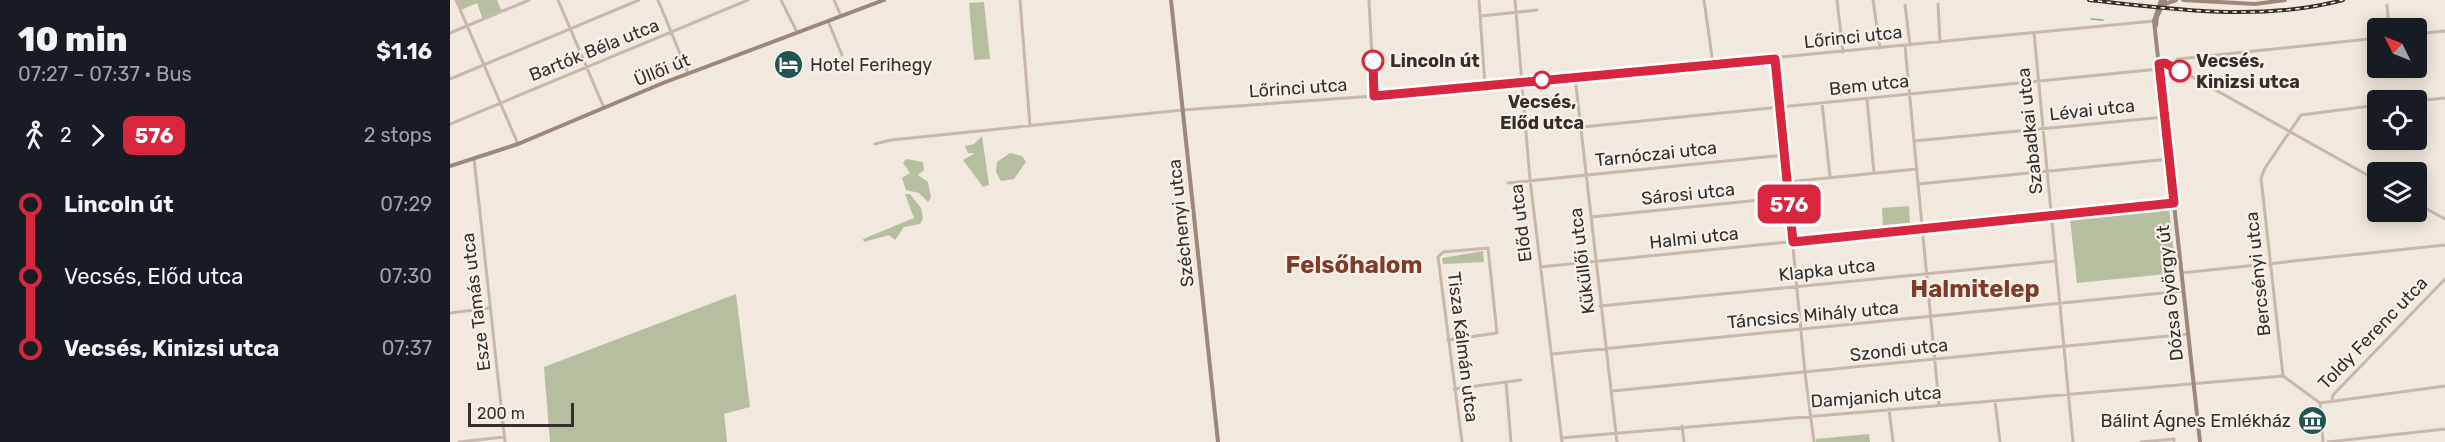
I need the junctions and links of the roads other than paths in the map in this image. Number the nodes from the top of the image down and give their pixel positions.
1 (456, 0) edge
2 (529, 0) edge
3 (558, 0) edge
4 (639, 0) edge
5 (658, 0) edge
6 (748, 0) edge
7 (781, 0) edge
8 (834, 0) edge
9 (884, 0) edge
10 (1020, 0) edge
11 (1171, 0) edge
12 (1369, 0) edge
13 (1479, 0) edge
14 (1515, 0) edge
15 (1704, 0) edge
16 (1837, 0) edge
17 (1873, 0) edge
18 (2176, 0) edge
19 (2183, 0) edge
20 (2285, 0) edge
21 (2164, 1) edge
22 (2278, 1) edge
23 (2212, 2) edge
24 (2225, 2) edge
25 (1938, 4) dead end
26 (1905, 5) dead end
27 (2387, 5) dead end
28 (1537, 10) dead end
29 (1516, 13) junction
30 (842, 16) junction
31 (1481, 16) junction
32 (2388, 18) edge
33 (828, 20) junction
34 (2154, 21) junction
35 (467, 26) junction
36 (569, 29) junction
37 (2445, 31) edge
38 (672, 32) junction
39 (797, 32) junction
40 (450, 33) edge
41 (2034, 33) junction
42 (2156, 33) junction
43 (2427, 33) edge
44 (2367, 39) edge
45 (1940, 42) junction
46 (1910, 45) junction
47 (1905, 46) junction
48 (1880, 48) junction
49 (1843, 52) junction
50 (842, 55) dead end
51 (1775, 59) junction
52 (1713, 64) junction
53 (484, 65) junction
54 (2171, 65) junction
55 (2160, 66) junction
56 (586, 67) junction
57 (688, 74) junction
58 (1575, 77) junction
59 (450, 78) edge
60 (2038, 81) junction
61 (1520, 82) junction
62 (1485, 85) junction
63 (1910, 94) junction
64 (1374, 96) junction
65 (2445, 98) edge
66 (1867, 99) junction
67 (2427, 100) edge
68 (500, 103) junction
69 (1822, 103) junction
70 (2367, 106) edge
71 (1780, 107) junction
72 (604, 108) junction
73 (1182, 110) junction
74 (2165, 117) junction
75 (450, 124) edge
76 (1030, 126) junction
77 (1582, 127) junction
78 (2043, 129) junction
79 (2289, 132) junction
80 (1914, 141) junction
81 (518, 144) junction
82 (875, 144) dead end
83 (1784, 155) junction
84 (474, 158) junction
85 (2169, 159) junction
86 (450, 166) edge
87 (1917, 169) junction
88 (2047, 172) junction
89 (1874, 173) junction
90 (1586, 175) junction
91 (2367, 176) edge
92 (1830, 177) junction
93 (1530, 180) junction
94 (1787, 182) junction
95 (1508, 183) dead end
96 (1918, 184) junction
97 (1789, 198) junction
98 (2174, 203) junction
99 (2427, 209) edge
100 (2051, 215) junction
101 (1591, 217) junction
102 (2445, 219) edge
103 (1923, 228) junction
104 (1793, 242) junction
105 (2445, 245) edge
106 (1595, 261) junction
107 (2056, 261) junction
108 (2269, 263) junction
109 (1540, 267) junction
110 (1927, 273) junction
111 (2181, 273) junction
112 (2445, 279) edge
113 (1797, 286) junction
114 (2183, 291) junction
115 (2060, 304) junction
116 (1600, 306) junction
117 (490, 308) junction
118 (450, 313) edge
119 (1931, 317) junction
120 (1801, 330) junction
121 (2188, 334) junction
122 (1448, 340) junction
123 (2064, 347) junction
124 (1607, 348) junction
125 (1552, 354) junction
126 (1935, 360) junction
127 (1805, 373) junction
128 (2283, 376) junction
129 (1521, 380) dead end
130 (1506, 382) junction
131 (2193, 382) junction
132 (2445, 386) edge
133 (1454, 389) junction
134 (1612, 391) junction
135 (2068, 394) junction
136 (2332, 400) junction
137 (1995, 401) junction
138 (2320, 404) junction
139 (1939, 405) junction
140 (1889, 409) junction
141 (1811, 415) junction
142 (1682, 426) junction
143 (2445, 429) edge
144 (1616, 432) junction
145 (504, 437) junction
146 (1562, 440) edge
147 (459, 442) edge
148 (505, 442) edge
149 (1218, 442) edge
150 (1462, 442) edge
151 (1511, 442) edge
152 (1617, 442) edge
153 (1684, 442) edge
154 (1814, 442) edge
155 (1893, 442) edge
156 (2000, 442) edge
157 (2073, 442) edge
158 (2141, 442) edge
159 (2174, 442) edge
160 (2200, 442) edge
161 (2323, 442) edge
162 (2328, 442) edge

1 - 35 street
2 - 35 street
3 - 36 street
4 - 36 street
5 - 38 street
6 - 38 street, Bartók Béla utca
7 - 39 street
8 - 30 street
9 - 30 main road, Üllői út
10 - 76 street
11 - 73 main road, Széchenyi utca
12 - 64 street
13 - 31 street
14 - 29 street, Előd utca
15 - 52 street
16 - 49 street
17 - 48 street
18 - 21 main road
19 - 23 main road
20 - 22 main road
21 - 34 main road, Dózsa György út
21 - 42 main road, Dózsa György út
22 - 24 main road
23 - 24 main road
25 - 45 street
26 - 46 street
27 - 32 street
28 - 29 street
29 - 31 street
29 - 61 street, Előd utca
30 - 33 main road, Üllői út
31 - 62 street
33 - 39 main road, Üllői út
33 - 50 street
34 - 41 street, Lőrinci utca
34 - 42 main road, Dózsa György út
35 - 40 street
35 - 53 street
36 - 53 street
36 - 56 street
37 - 43 street
38 - 56 street, Bartók Béla utca
38 - 57 street
39 - 57 main road, Üllői út
41 - 45 street, Lőrinci utca
41 - 60 street, Szabadkai utca
42 - 55 main road, Dózsa György út
44 - 54 street
45 - 46 street, Lőrinci utca
46 - 47 street, Lőrinci utca
47 - 48 street, Lőrinci utca
47 - 63 street
48 - 49 street, Lőrinci utca
49 - 51 street, Lőrinci utca
51 - 52 street, Lőrinci utca
51 - 71 street
52 - 58 street, Lőrinci utca
53 - 59 street
53 - 68 street
54 - 55 street, Bem utca
54 - 79 street
55 - 60 street, Bem utca
55 - 74 main road, Dózsa György út
56 - 68 street, Bartók Béla utca
56 - 72 street
57 - 72 main road, Üllői út
58 - 61 street, Lőrinci utca
58 - 77 street, Küküllői utca
60 - 63 street, Bem utca
60 - 78 street, Szabadkai utca
61 - 62 street, Lőrinci utca
61 - 93 street, Előd utca
62 - 64 street, Lőrinci utca
63 - 66 street, Bem utca
63 - 80 street
64 - 73 street, Lőrinci utca
65 - 67 street
66 - 69 street, Bem utca
66 - 89 street
68 - 75 street, Bartók Béla utca
68 - 81 street
69 - 71 street, Bem utca
69 - 92 street
70 - 79 street, Bercsényi utca
71 - 77 street, Bem utca
71 - 83 street
72 - 81 main road, Üllői út
73 - 76 street, Lőrinci utca
73 - 149 main road, Széchenyi utca
74 - 78 street, Lévai utca
74 - 85 main road, Dózsa György út
76 - 82 street, Lőrinci utca
77 - 90 street, Küküllői utca
78 - 80 street, Lévai utca
78 - 88 street, Szabadkai utca
79 - 91 street
79 - 108 street, Bercsényi utca
80 - 87 street
81 - 84 main road, Üllői út
83 - 90 street, Tarnóczai utca
83 - 94 street
84 - 86 main road, Üllői út
84 - 117 street, Esze Tamás utca
85 - 88 street
85 - 98 main road, Dózsa György út
87 - 89 street
87 - 96 street
88 - 96 street
88 - 100 street, Szabadkai utca
89 - 92 street
90 - 93 street, Tarnóczai utca
90 - 101 street, Küküllői utca
92 - 94 street
93 - 95 street, Tarnóczai utca
93 - 109 street, Előd utca
94 - 97 street
96 - 103 street
97 - 101 street, Sárosi utca
97 - 104 street
98 - 100 street, Halmi utca
98 - 111 main road, Dózsa György út
99 - 102 street
100 - 103 street, Halmi utca
100 - 107 street, Szabadkai utca
101 - 106 street, Küküllői utca
103 - 104 street, Halmi utca
103 - 110 street
104 - 106 street, Halmi utca
104 - 113 street
105 - 108 street
106 - 109 street, Halmi utca
106 - 116 street, Küküllői utca
107 - 110 street, Klapka utca
107 - 115 street, Szabadkai utca
108 - 111 street
108 - 128 street, Bercsényi utca
109 - 125 street, Előd utca
110 - 113 street, Klapka utca
110 - 119 street
111 - 114 main road, Dózsa György út
112 - 136 street, Toldy Ferenc utca
113 - 116 street, Klapka utca
113 - 120 street
114 - 115 street, Táncsics Mihály utca
114 - 121 main road, Dózsa György út
115 - 119 street, Táncsics Mihály utca
115 - 123 street, Szabadkai utca
116 - 124 street, Küküllői utca
117 - 118 street
117 - 145 street, Esze Tamás utca
119 - 120 street, Táncsics Mihály utca
119 - 126 street
120 - 124 street, Táncsics Mihály utca
120 - 127 street
121 - 123 street, Szondi utca
121 - 131 main road, Dózsa György út
122 - 122 street, Tisza Kálmán utca
122 - 133 street, Tisza Kálmán utca
123 - 126 street, Szondi utca
123 - 135 street, Szabadkai utca
124 - 125 street, Táncsics Mihály utca
124 - 134 street, Küküllői utca
125 - 146 street, Előd utca
126 - 127 street, Szondi utca
126 - 139 street
127 - 134 street, Szondi utca
127 - 141 street
128 - 131 street, Damjanich utca
128 - 138 street
129 - 130 street
130 - 133 street
130 - 151 street
131 - 135 street, Damjanich utca
131 - 160 main road, Dózsa György út
132 - 136 street
133 - 150 street, Tisza Kálmán utca
134 - 144 street, Küküllői utca
135 - 137 street, Damjanich utca
135 - 157 street, Szabadkai utca
136 - 138 street, Toldy Ferenc utca
137 - 139 street, Damjanich utca
137 - 156 street
138 - 161 street
139 - 140 street, Damjanich utca
140 - 141 street, Damjanich utca
140 - 155 street
141 - 142 street, Damjanich utca
141 - 154 street
142 - 144 street, Damjanich utca
142 - 153 street
143 - 162 street
144 - 146 street, Damjanich utca
144 - 152 street, Küküllői utca
145 - 147 street
145 - 148 street, Esze Tamás utca
158 - 159 street

